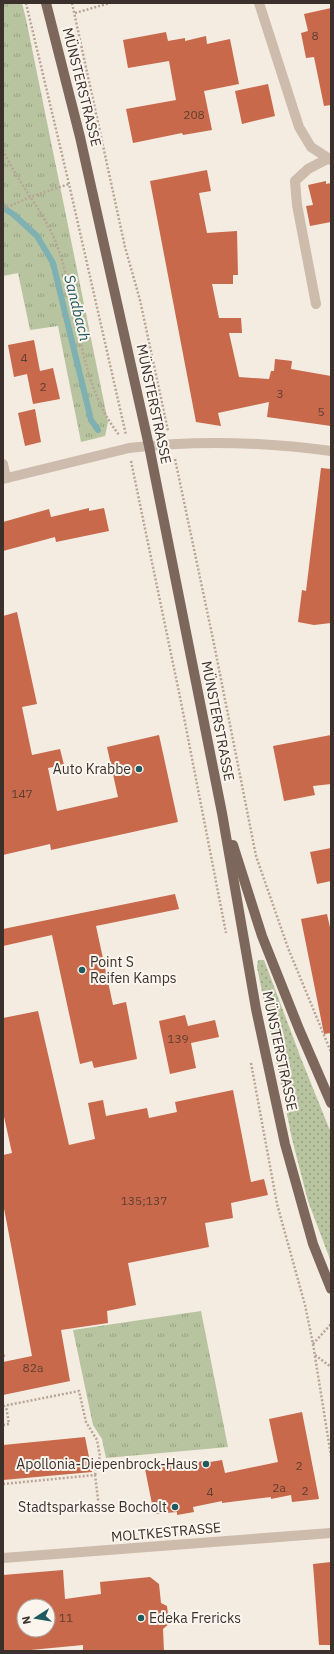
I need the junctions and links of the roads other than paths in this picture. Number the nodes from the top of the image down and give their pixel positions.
1 (46, 3) edge
2 (259, 3) edge
3 (329, 160) edge
4 (316, 304) dead end
5 (149, 446) junction
6 (331, 451) edge
7 (3, 464) edge
8 (4, 478) edge
9 (222, 813) junction
10 (331, 1103) edge
11 (331, 1289) edge
12 (331, 1534) edge
13 (3, 1558) edge

1 - 5 main road, MÜNSTERSTRASSE
2 - 3 street
3 - 4 street
5 - 6 street
5 - 8 street
5 - 9 main road, MÜNSTERSTRASSE
7 - 8 street
9 - 10 main road, MÜNSTERSTRASSE
9 - 11 main road, MÜNSTERSTRASSE
12 - 13 street, MOLTKESTRASSE

